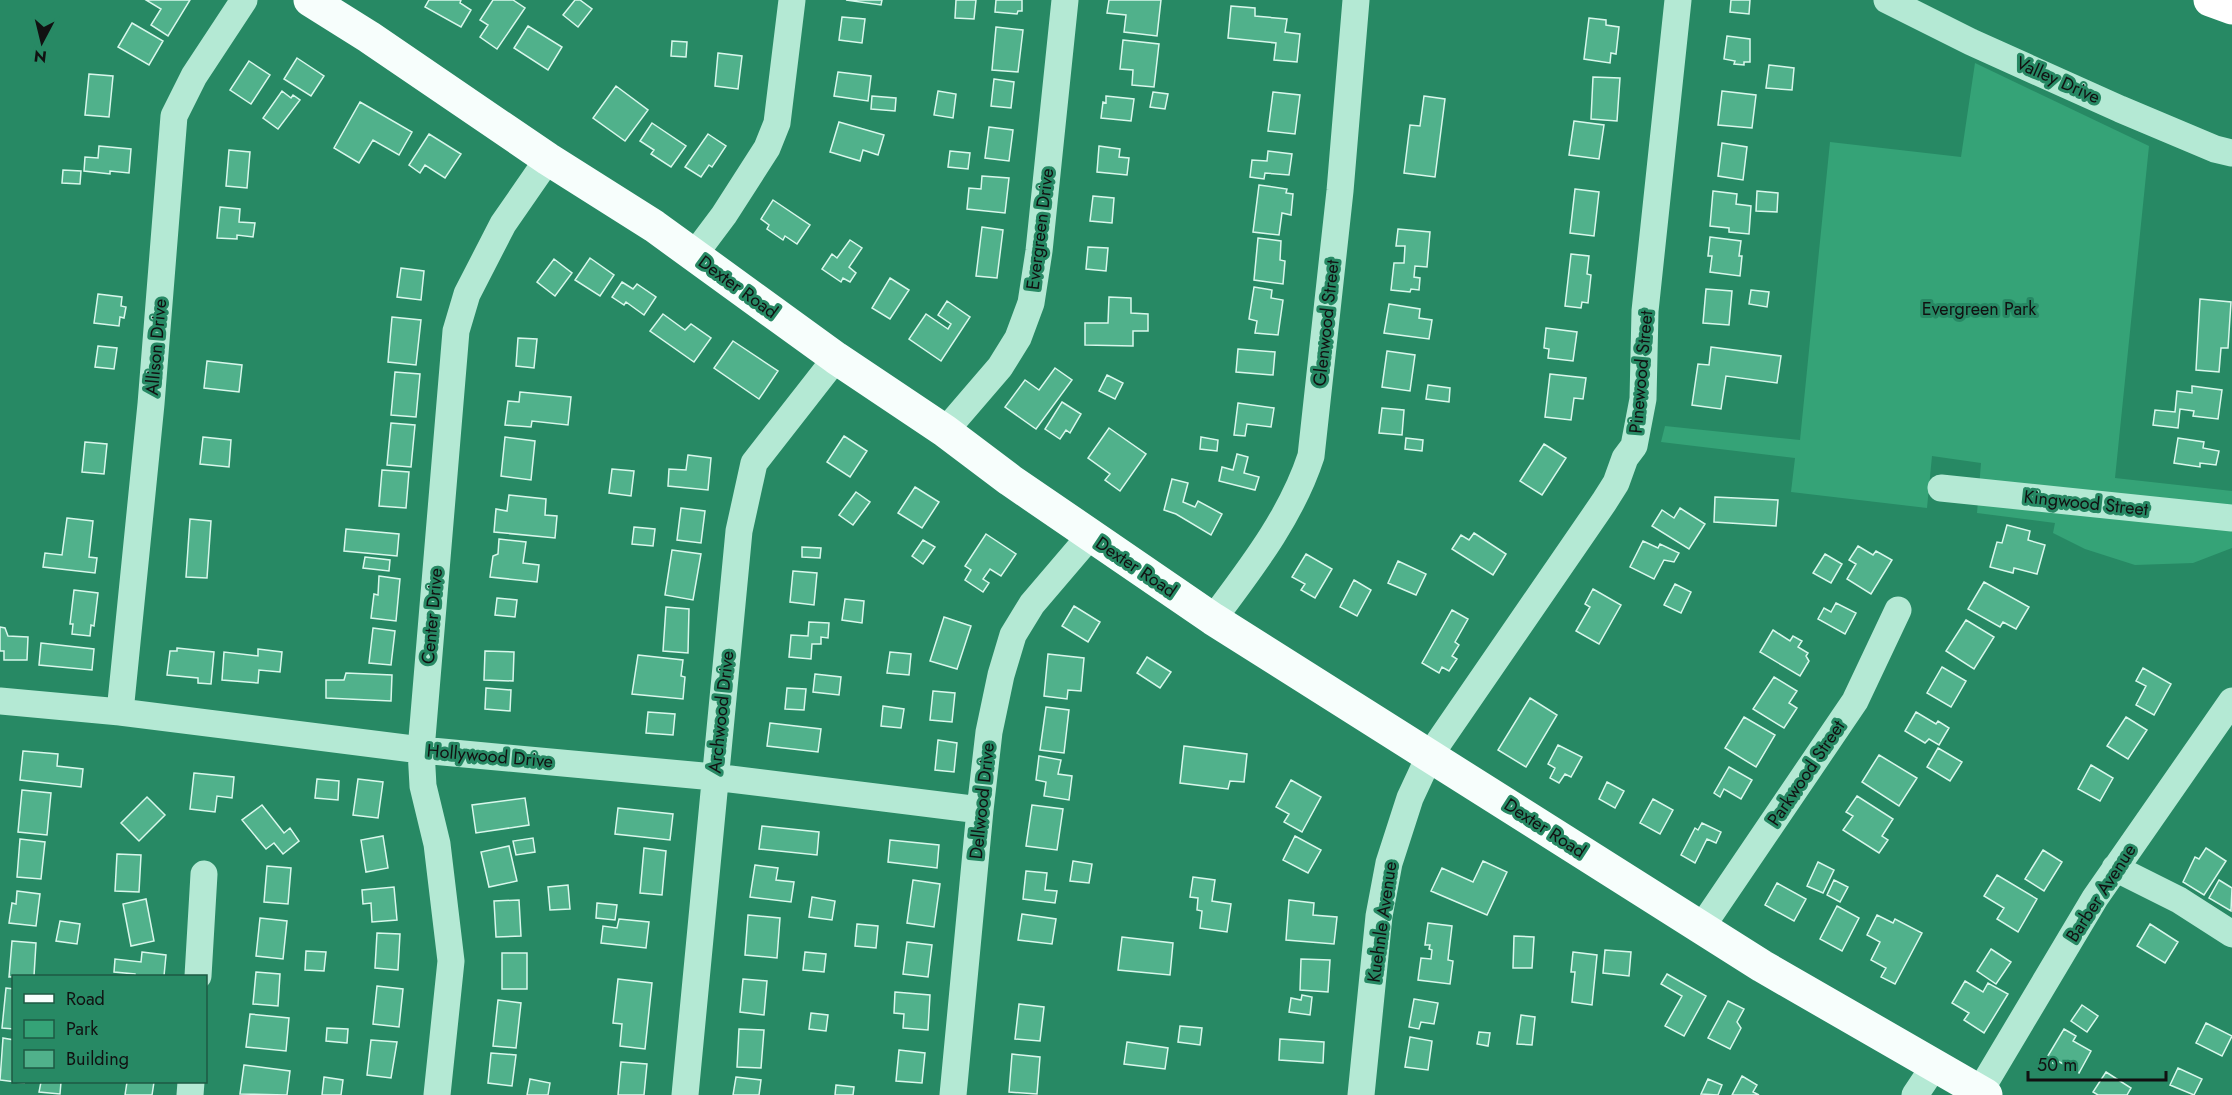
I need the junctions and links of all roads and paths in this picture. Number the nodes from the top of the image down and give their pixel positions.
1 (244, 0) edge
2 (310, 0) edge
3 (792, 0) edge
4 (1065, 0) edge
5 (1356, 0) edge
6 (1678, 0) edge
7 (1887, 0) edge
8 (2210, 0) edge
9 (2232, 8) edge
10 (2232, 153) edge
11 (548, 159) junction
12 (694, 255) junction
13 (836, 358) junction
14 (945, 431) junction
15 (1941, 488) dead end
16 (2232, 518) edge
17 (1090, 536) junction
18 (1898, 610) dead end
19 (1213, 619) junction
20 (0, 701) edge
21 (2232, 701) edge
22 (120, 712) junction
23 (421, 750) junction
24 (1430, 755) junction
25 (714, 777) junction
26 (980, 810) junction
27 (2115, 868) junction
28 (204, 874) dead end
29 (1701, 928) junction
30 (2232, 934) edge
31 (198, 975) edge
32 (1935, 1065) junction
33 (1983, 1093) edge
34 (437, 1095) edge
35 (685, 1095) edge
36 (952, 1095) edge
37 (1361, 1095) edge
38 (1915, 1095) edge

1 - 22 street, Allison Drive
2 - 11 main road, Dexter Road
3 - 12 street
4 - 14 street, Evergreen Drive
5 - 19 street, Glenwood Street
6 - 24 street, Pinewood Street
7 - 10 street, Valley Drive
8 - 9 highway
11 - 12 main road, Dexter Road
11 - 23 street, Center Drive
12 - 13 main road, Dexter Road
13 - 14 main road, Dexter Road
13 - 25 street, Archwood Drive
14 - 17 main road, Dexter Road
15 - 16 street, Kingwood Street
17 - 19 main road, Dexter Road
17 - 26 street, Dellwood Drive
18 - 29 street, Parkwood Street
19 - 24 main road, Dexter Road
20 - 22 street, Hollywood Drive
21 - 27 street, Barber Avenue
22 - 23 street, Hollywood Drive
23 - 25 street, Hollywood Drive
23 - 34 street, Center Drive
24 - 29 main road, Dexter Road
24 - 37 street, Kuehnle Avenue
25 - 26 street, Hollywood Drive
25 - 35 street, Archwood Drive
26 - 36 street, Dellwood Drive
27 - 30 street
27 - 33 street, Barber Avenue
28 - 31 street
29 - 32 main road, Dexter Road
32 - 33 main road, Dexter Road
32 - 38 street

